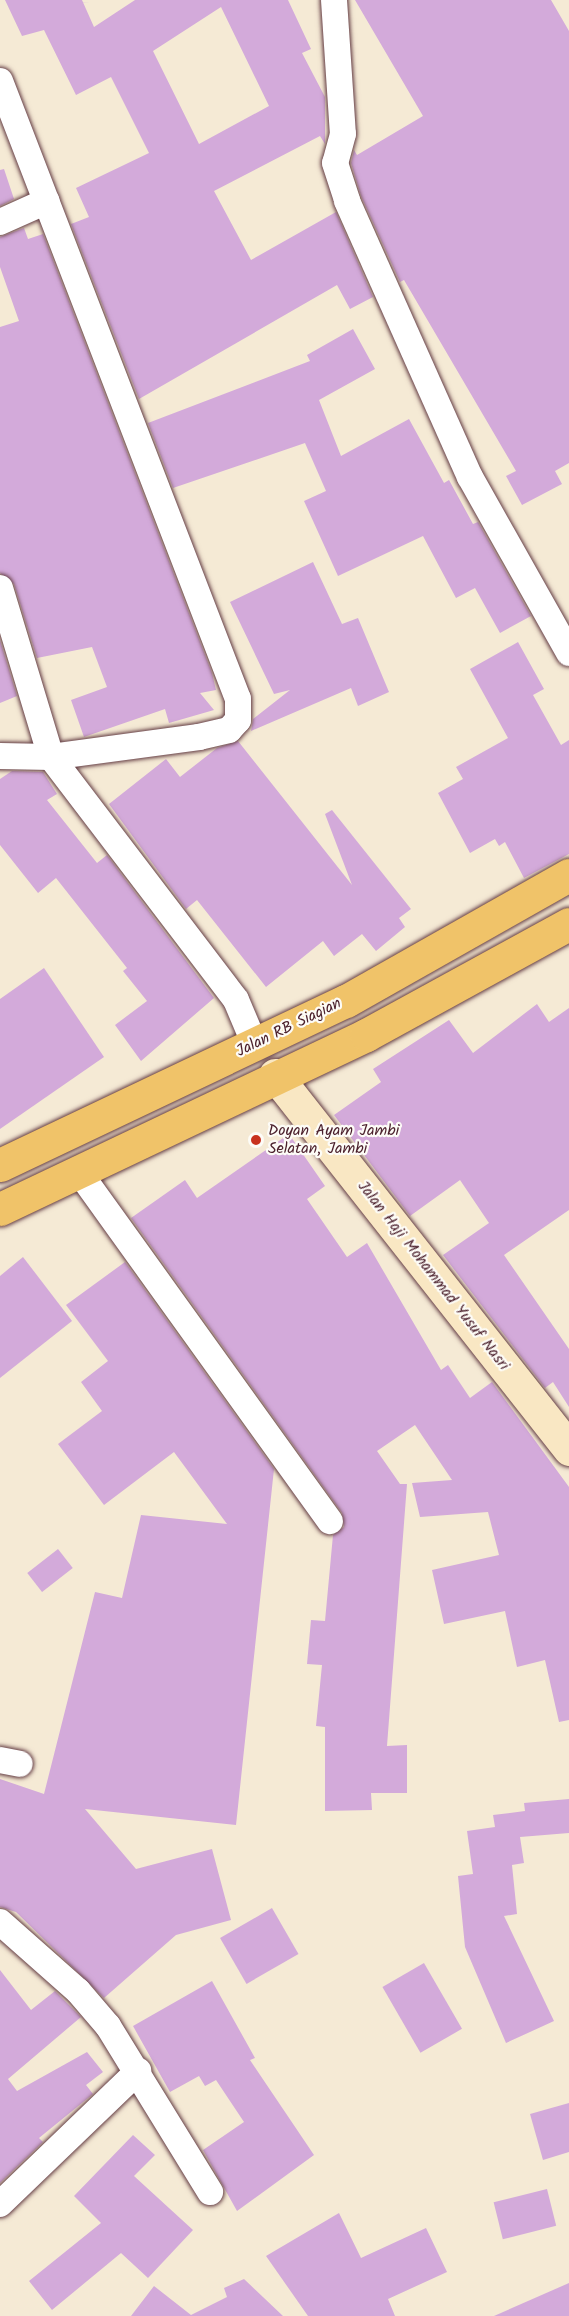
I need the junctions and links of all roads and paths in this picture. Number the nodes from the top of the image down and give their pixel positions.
1 (334, 0) edge
2 (0, 81) edge
3 (47, 201) junction
4 (0, 222) edge
5 (0, 588) edge
6 (569, 653) edge
7 (0, 756) edge
8 (51, 757) junction
9 (569, 875) edge
10 (569, 924) edge
11 (255, 1045) junction
12 (275, 1075) junction
13 (0, 1165) edge
14 (79, 1172) junction
15 (0, 1209) edge
16 (569, 1449) edge
17 (330, 1521) dead end
18 (0, 1922) edge
19 (138, 2071) junction
20 (210, 2192) dead end
21 (0, 2204) edge

1 - 6 street
2 - 3 street
3 - 4 street
3 - 8 street
5 - 8 street
7 - 8 street
8 - 11 street
9 - 11 highway, Jalan RB Siagian
10 - 12 highway
11 - 13 highway, Jalan RB Siagian
12 - 14 highway
12 - 16 street, Jalan Haji Mohammad Yusuf Nasri
14 - 15 highway
14 - 17 street
18 - 19 street
19 - 20 street
19 - 21 street

